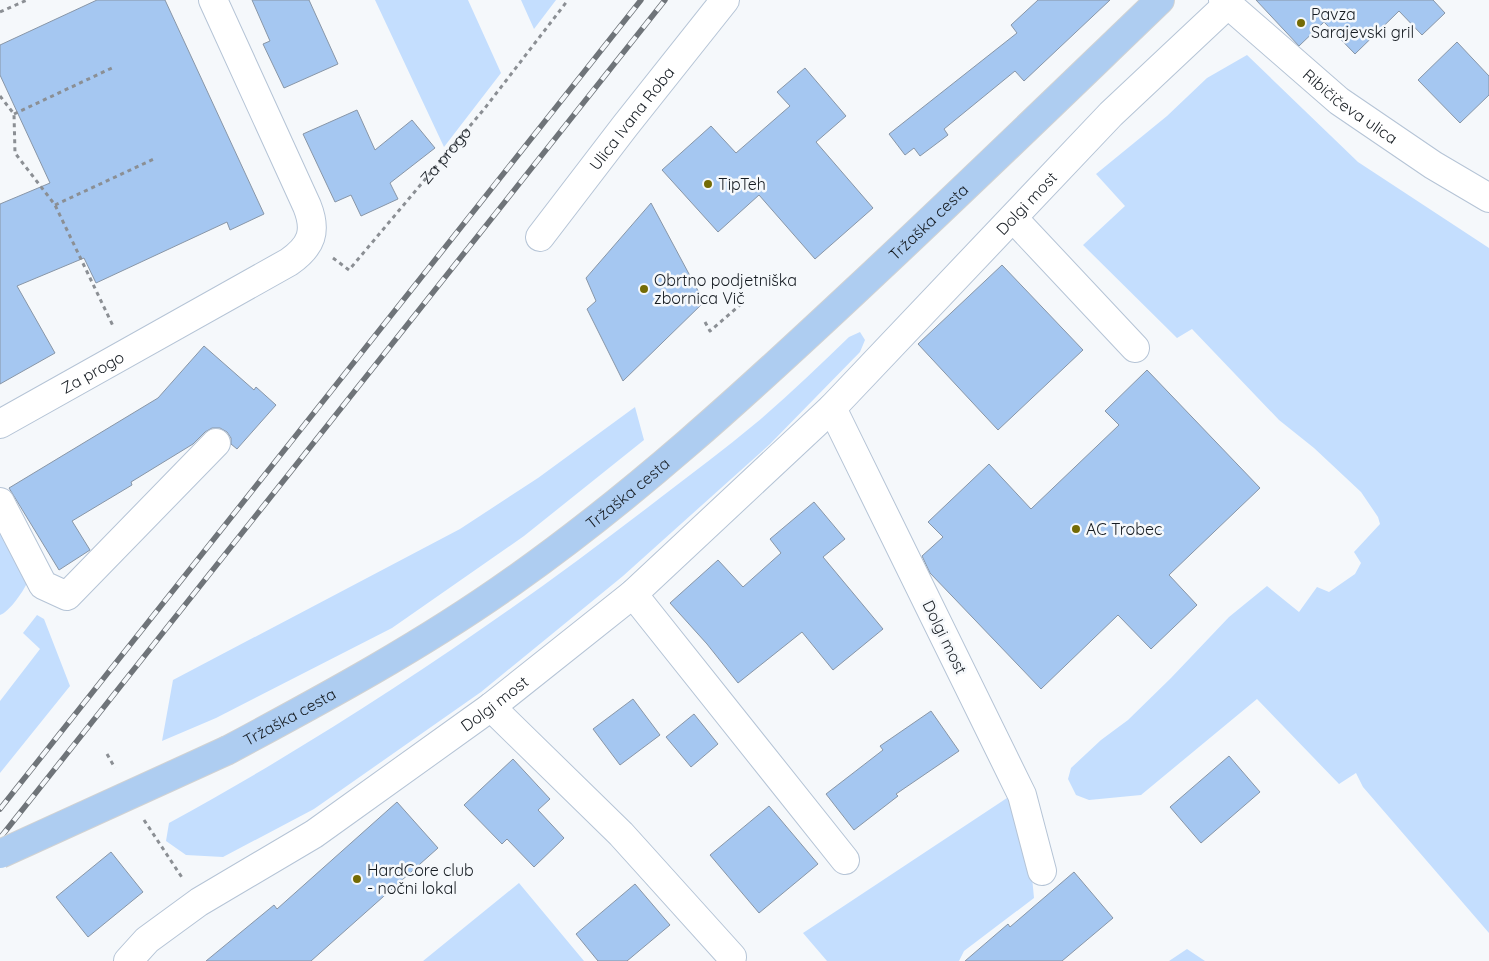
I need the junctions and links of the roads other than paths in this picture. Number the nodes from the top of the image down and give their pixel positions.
1 (213, 0) edge
2 (725, 0) edge
3 (1160, 0) edge
4 (1225, 2) edge
5 (1489, 198) edge
6 (1013, 218) junction
7 (540, 237) dead end
8 (1135, 348) dead end
9 (832, 408) junction
10 (0, 424) edge
11 (216, 443) dead end
12 (0, 502) edge
13 (633, 594) junction
14 (491, 707) junction
15 (0, 854) edge
16 (844, 860) dead end
17 (1042, 872) dead end
18 (732, 956) dead end
19 (128, 961) edge

1 - 10 street, Za progo
2 - 7 street, Ulica Ivana Roba
3 - 15 main road, Tržaška cesta, bridge
4 - 5 street, Ribičičeva ulica
4 - 6 street, Dolgi most
6 - 8 street
6 - 9 street, Dolgi most
9 - 13 street, Dolgi most
9 - 17 street, Dolgi most
11 - 12 street
13 - 14 street, Dolgi most
13 - 16 street
14 - 18 street
14 - 19 street, Dolgi most

